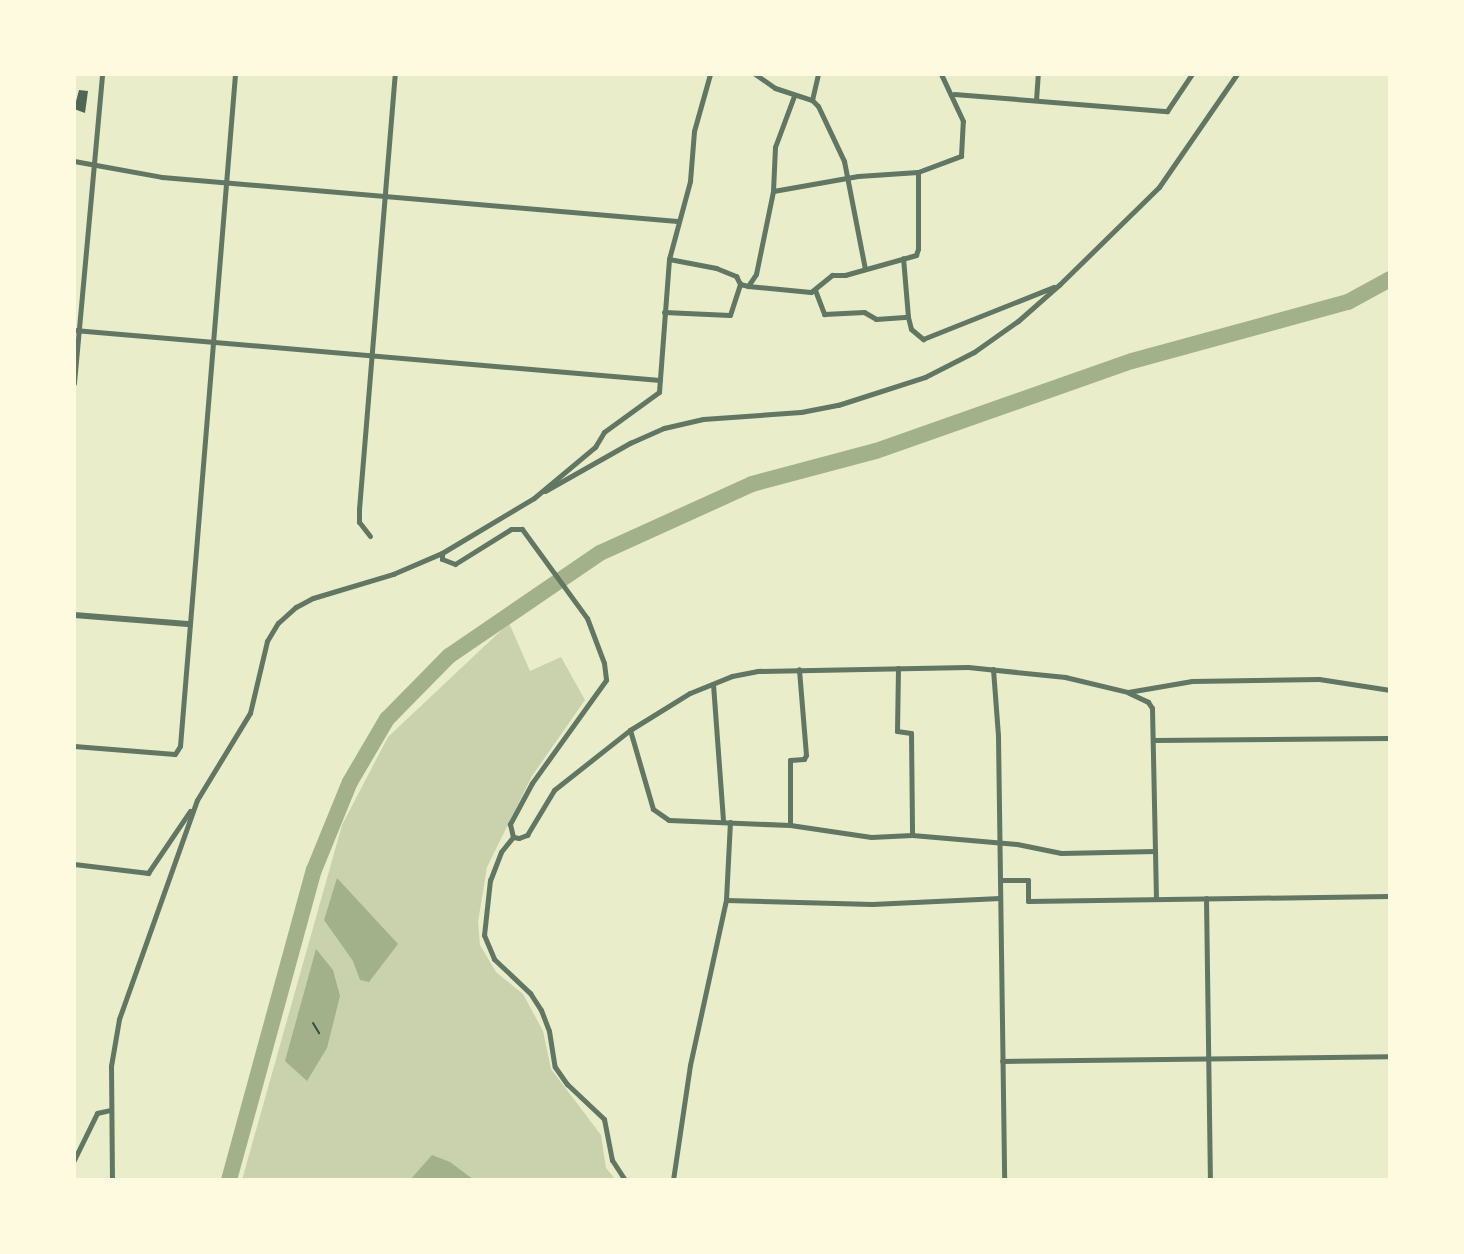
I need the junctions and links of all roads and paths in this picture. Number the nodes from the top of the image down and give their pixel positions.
1 (102, 74) edge
2 (235, 74) edge
3 (395, 74) edge
4 (710, 74) edge
5 (755, 74) edge
6 (818, 74) edge
7 (941, 74) edge
8 (1038, 74) edge
9 (1192, 74) edge
10 (1237, 74) edge
11 (954, 94) junction
12 (794, 96) junction
13 (812, 100) junction
14 (1036, 100) junction
15 (74, 161) edge
16 (92, 165) junction
17 (918, 172) junction
18 (848, 180) junction
19 (226, 183) junction
20 (773, 191) junction
21 (385, 195) junction
22 (677, 221) junction
23 (903, 258) junction
24 (669, 259) junction
25 (865, 269) junction
26 (740, 284) junction
27 (1059, 285) junction
28 (748, 286) junction
29 (815, 290) junction
30 (664, 312) junction
31 (908, 317) junction
32 (76, 330) edge
33 (214, 342) junction
34 (372, 356) junction
35 (660, 380) junction
36 (74, 383) edge
37 (542, 492) junction
38 (370, 536) dead end
39 (442, 553) junction
40 (74, 615) edge
41 (188, 624) junction
42 (898, 668) junction
43 (799, 669) junction
44 (993, 669) junction
45 (713, 684) junction
46 (1390, 690) edge
47 (1128, 692) junction
48 (630, 730) junction
49 (1390, 738) edge
50 (1154, 740) junction
51 (74, 746) edge
52 (197, 800) junction
53 (727, 822) junction
54 (790, 825) junction
55 (912, 835) junction
56 (513, 837) junction
57 (998, 842) junction
58 (1155, 851) junction
59 (74, 864) edge
60 (1000, 880) junction
61 (1390, 896) edge
62 (1000, 898) junction
63 (1156, 898) junction
64 (1206, 898) junction
65 (726, 900) junction
66 (313, 1023) dead end
67 (319, 1033) dead end
68 (1390, 1056) edge
69 (1209, 1058) junction
70 (1002, 1061) junction
71 (110, 1110) junction
72 (74, 1160) edge
73 (112, 1180) edge
74 (625, 1180) edge
75 (673, 1180) edge
76 (1004, 1180) edge
77 (1210, 1180) edge

1 - 16 street
2 - 19 street
3 - 21 street
4 - 22 street
5 - 12 street
6 - 13 street
7 - 11 street
8 - 14 street
9 - 14 street
10 - 27 street
11 - 14 street
11 - 17 street
12 - 13 street
12 - 20 street
13 - 18 street
15 - 16 street
16 - 19 street
16 - 32 street
17 - 18 street
17 - 23 street
18 - 20 street
18 - 25 street
19 - 21 street
19 - 33 street
20 - 28 street
21 - 22 street
21 - 34 street
22 - 24 street
23 - 25 street
23 - 31 street
24 - 26 street
24 - 30 street
25 - 29 street
26 - 28 street
26 - 30 street
27 - 31 street
27 - 37 street
28 - 29 street
29 - 31 street
30 - 35 street
32 - 33 street
32 - 36 street
33 - 34 street
33 - 41 street
34 - 35 street
34 - 38 street
35 - 37 street
37 - 39 street
39 - 52 street
39 - 56 street
40 - 41 street
41 - 51 street
42 - 43 street
42 - 44 street
42 - 55 street
43 - 45 street
43 - 54 street
44 - 47 street
44 - 57 street
45 - 48 street
45 - 53 street
46 - 47 street
47 - 50 street
48 - 53 street
48 - 56 street
49 - 50 street
50 - 58 street
52 - 59 street
52 - 71 street
53 - 54 street
53 - 65 street
54 - 55 street
55 - 57 street
56 - 74 street
57 - 58 street
57 - 60 street
58 - 63 street
60 - 62 street
60 - 63 street
61 - 64 street
62 - 65 street
62 - 70 street
63 - 64 street
64 - 69 street
65 - 75 street
66 - 67 path
68 - 69 street
69 - 70 street
69 - 77 street
70 - 76 street
71 - 72 street
71 - 73 street

